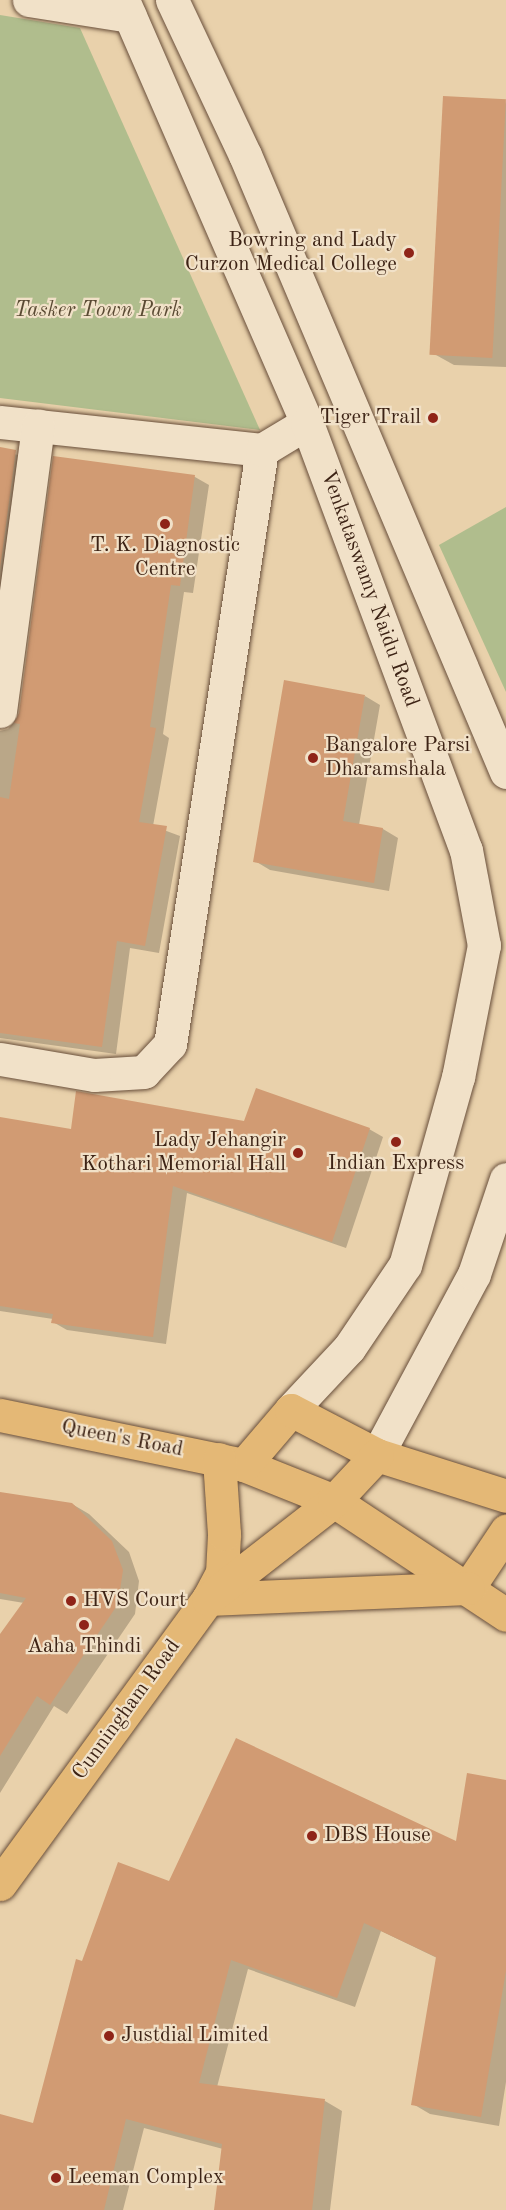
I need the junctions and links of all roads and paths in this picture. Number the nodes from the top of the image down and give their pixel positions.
1 (29, 0) edge
2 (172, 0) edge
3 (127, 8) edge
4 (0, 422) edge
5 (307, 423) junction
6 (39, 426) junction
7 (262, 450) junction
8 (0, 711) edge
9 (506, 772) edge
10 (0, 1059) edge
11 (506, 1179) edge
12 (291, 1410) junction
13 (0, 1415) edge
14 (377, 1455) junction
15 (231, 1462) junction
16 (506, 1496) edge
17 (334, 1501) junction
18 (506, 1531) edge
19 (468, 1588) junction
20 (208, 1599) junction
21 (506, 1614) edge
22 (0, 1884) edge

1 - 3 street
2 - 9 street
3 - 5 street, Venkataswamy Naidu Road
4 - 6 street
5 - 7 street
5 - 12 street, Venkataswamy Naidu Road
6 - 7 street
6 - 8 street
7 - 10 street
11 - 14 street
12 - 14 main road
12 - 15 main road
13 - 15 main road, Queen's Road
14 - 16 main road
14 - 17 main road, Cunningham Road
15 - 17 main road, Queen's Road
15 - 20 main road
17 - 19 main road, Queen's Road
17 - 20 main road, Cunningham Road
18 - 19 main road
19 - 20 main road
19 - 21 main road, Queen's Road
20 - 22 main road, Cunningham Road

